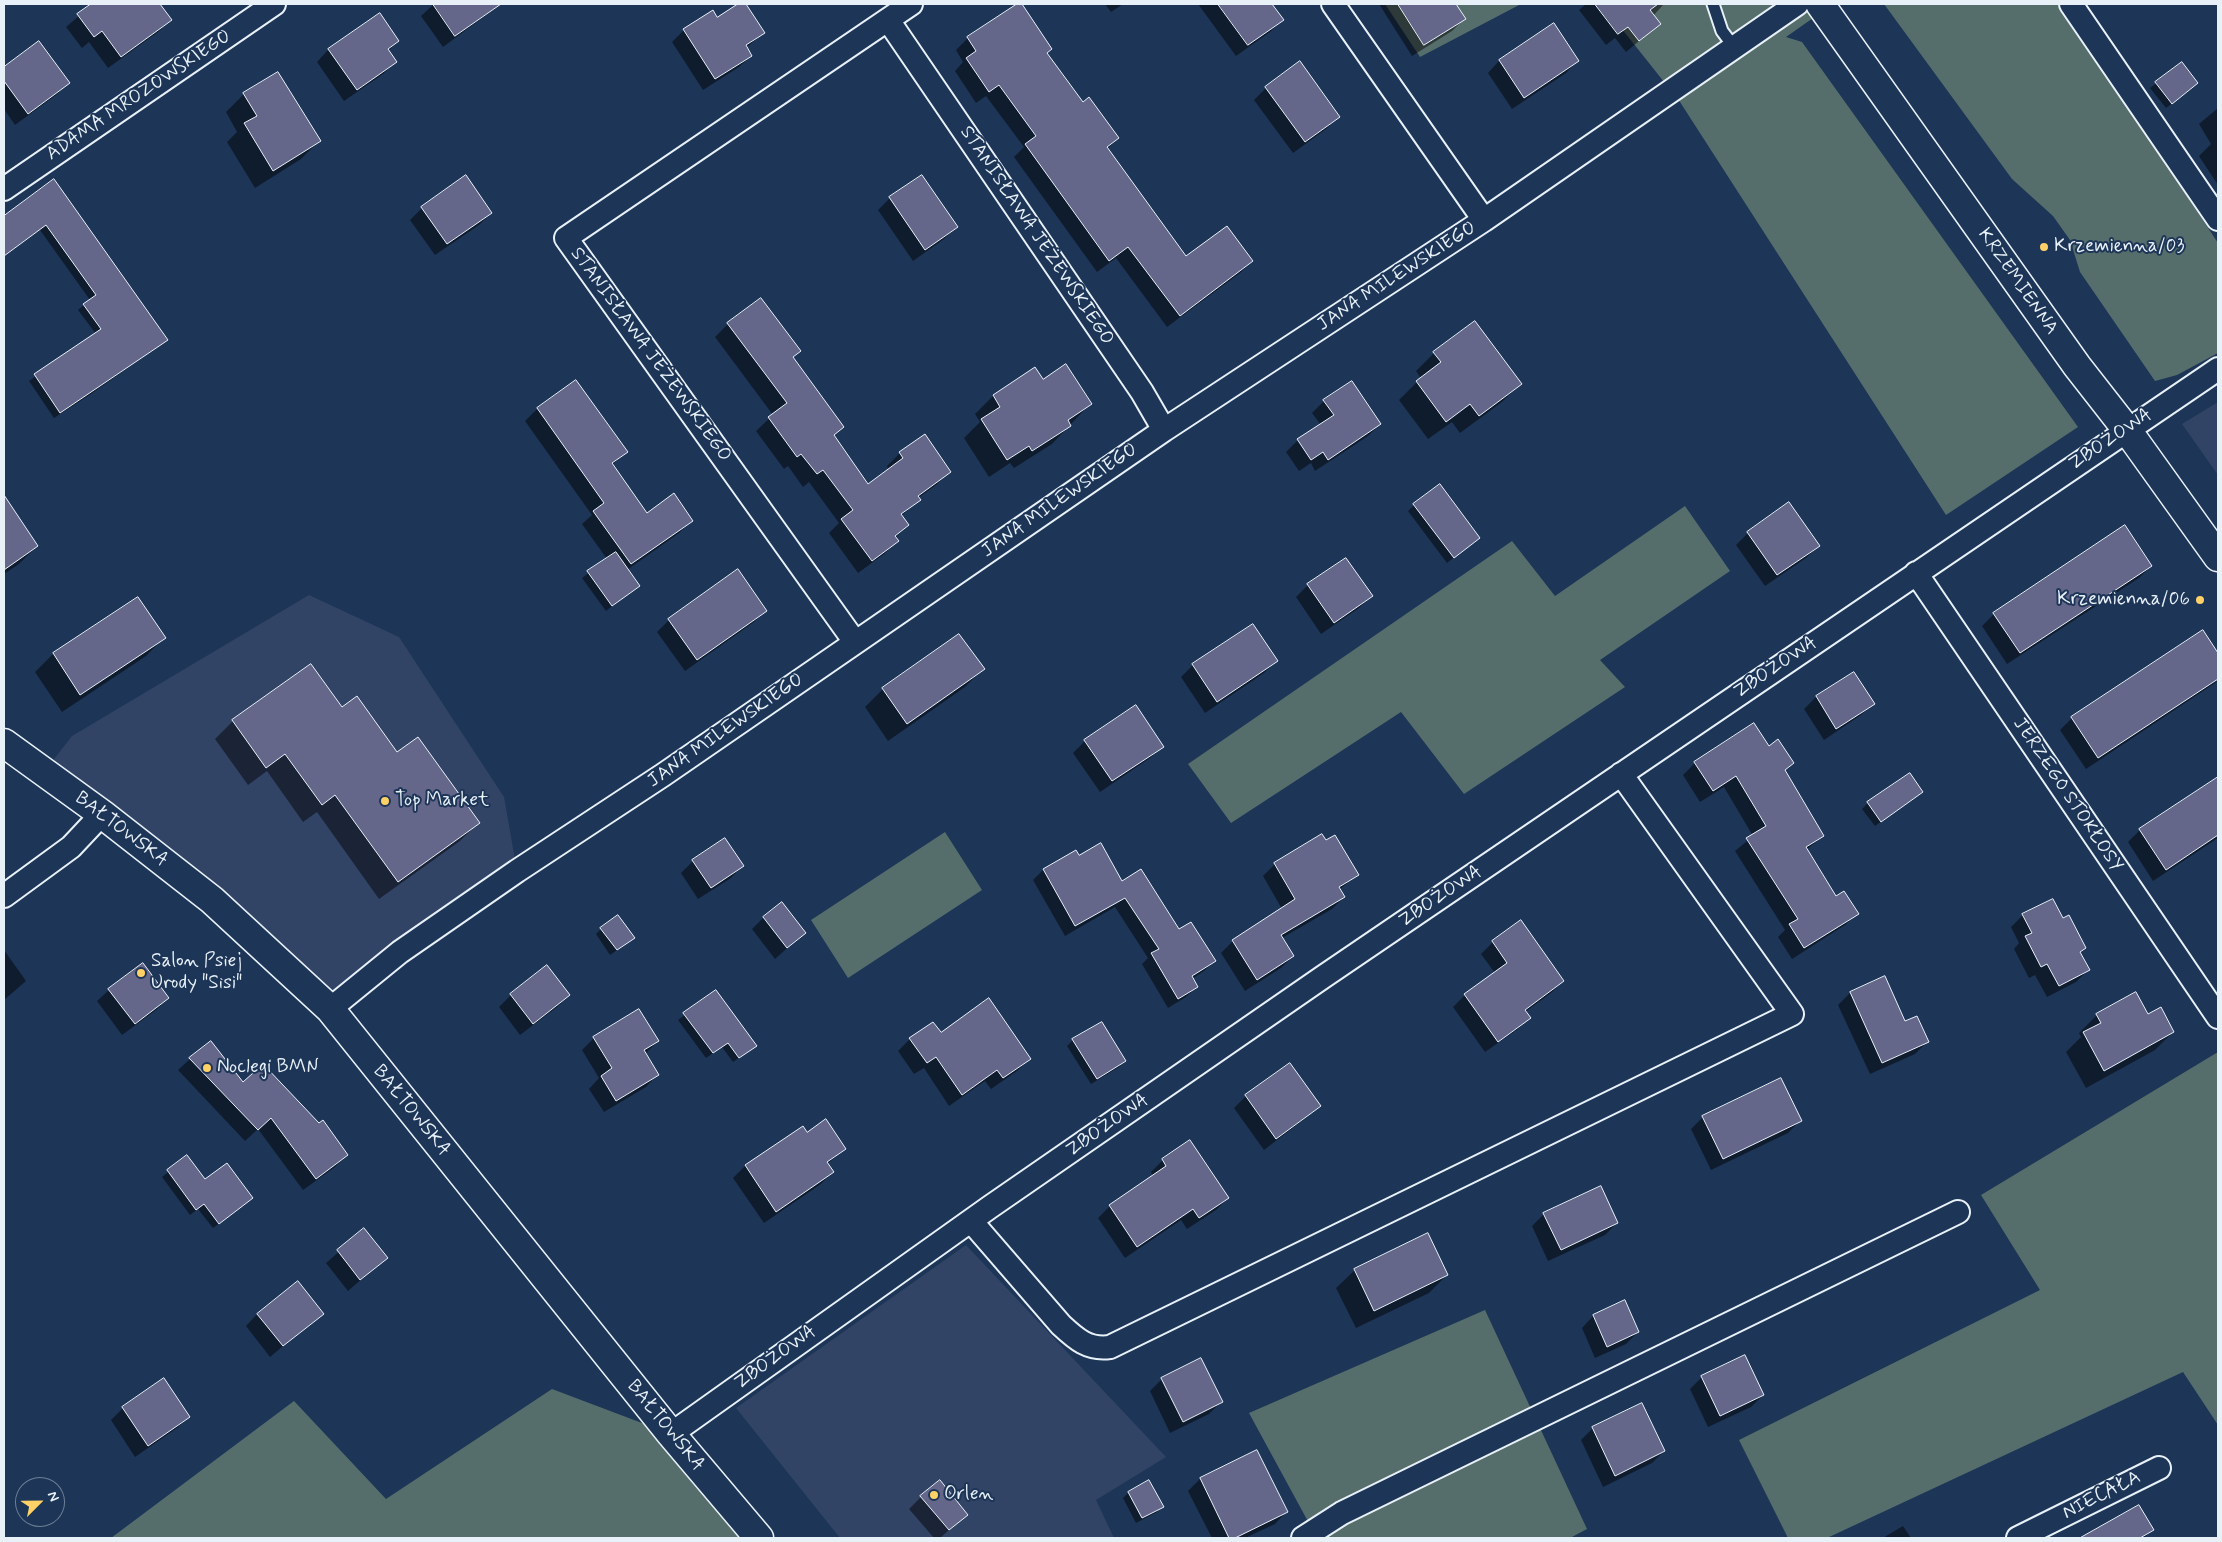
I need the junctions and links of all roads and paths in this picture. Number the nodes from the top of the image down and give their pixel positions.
1 (274, 4) edge
2 (911, 4) edge
3 (1333, 4) edge
4 (1714, 4) edge
5 (1797, 4) edge
6 (1820, 4) edge
7 (2071, 4) edge
8 (888, 20) junction
9 (1734, 47) junction
10 (4, 189) edge
11 (2218, 219) edge
12 (1484, 220) junction
13 (2218, 368) edge
14 (1164, 430) junction
15 (2127, 430) junction
16 (2218, 557) edge
17 (1916, 573) junction
18 (855, 642) junction
19 (4, 743) edge
20 (1621, 774) junction
21 (102, 814) junction
22 (4, 896) edge
23 (330, 1008) junction
24 (2218, 1017) edge
25 (1958, 1212) dead end
26 (971, 1221) junction
27 (671, 1434) junction
28 (2159, 1468) dead end
29 (760, 1538) edge
30 (1303, 1538) edge
31 (2018, 1538) edge

1 - 10 street, ADAMA MROZOWSKIEGO
2 - 8 street, STANISŁAWA JEŻEWSKIEGO
3 - 12 street
4 - 9 lane
5 - 9 street, JANA MILEWSKIEGO
6 - 15 main road, KRZEMIENNA
7 - 11 street
8 - 14 street, STANISŁAWA JEŻEWSKIEGO
8 - 18 street, STANISŁAWA JEŻEWSKIEGO
9 - 12 street, JANA MILEWSKIEGO
12 - 14 street, JANA MILEWSKIEGO
13 - 15 street, ZBOŻOWA
14 - 18 street, JANA MILEWSKIEGO
15 - 16 main road, KRZEMIENNA
15 - 17 street, ZBOŻOWA
17 - 20 street, ZBOŻOWA
17 - 24 street, JERZEGO STOKŁOSY
18 - 23 street, JANA MILEWSKIEGO
19 - 21 main road, BAŁTOWSKA
20 - 26 street, ZBOŻOWA
20 - 26 street
21 - 22 street
21 - 23 main road, BAŁTOWSKA
23 - 27 main road, BAŁTOWSKA
25 - 30 street
26 - 27 street, ZBOŻOWA
27 - 29 main road, BAŁTOWSKA
28 - 31 street, NIECAŁA

